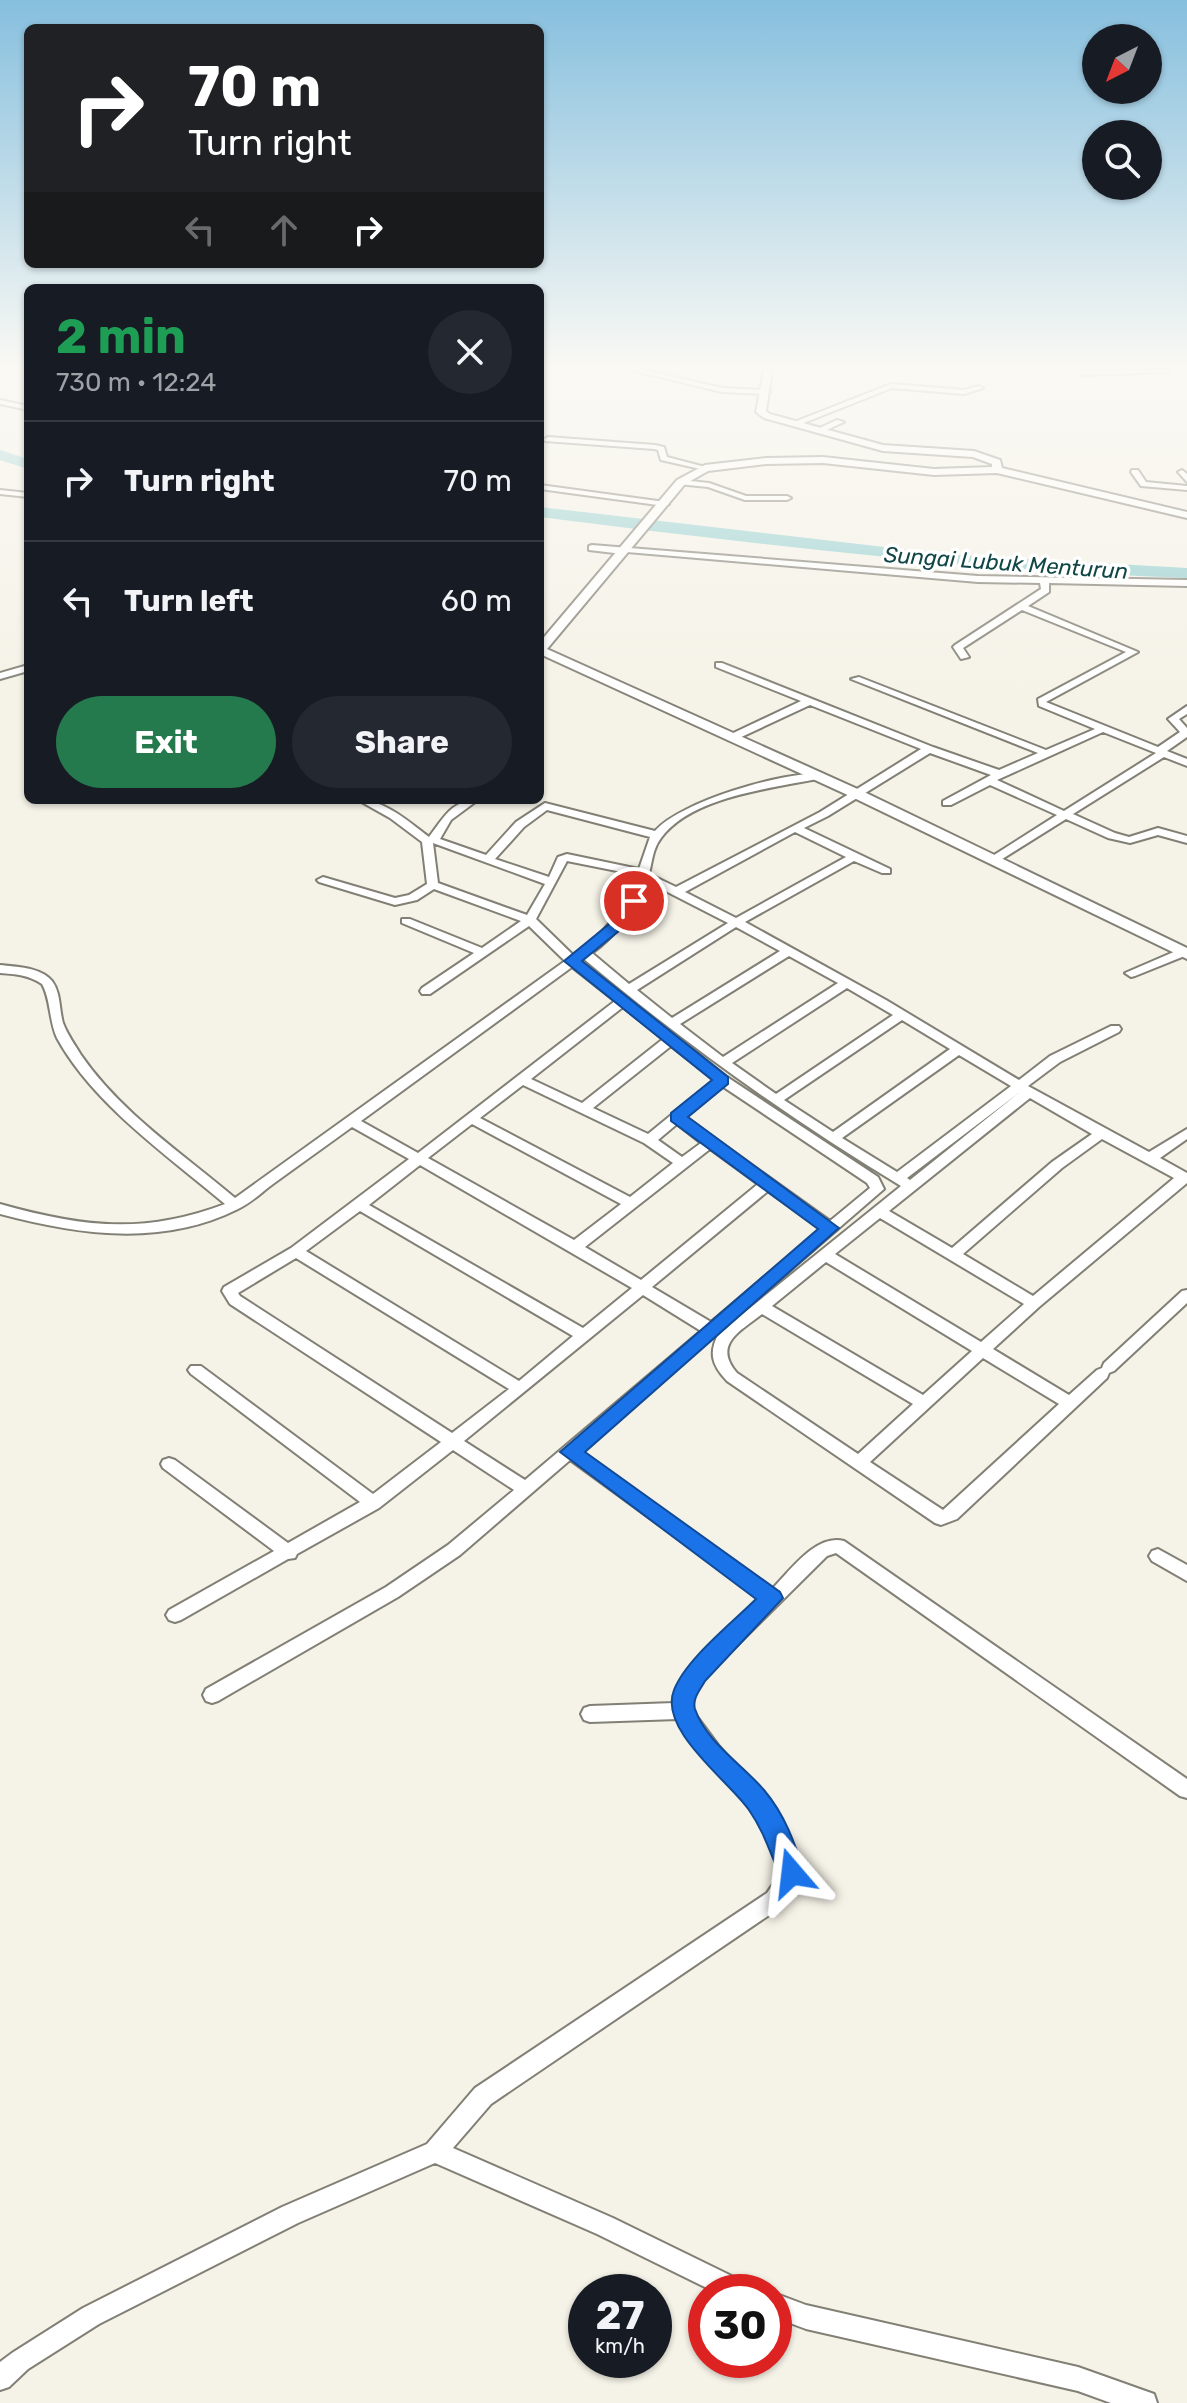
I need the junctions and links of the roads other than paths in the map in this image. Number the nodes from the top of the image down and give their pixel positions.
1 (681, 482) edge
2 (682, 482) edge
3 (1050, 482) edge
4 (1143, 482) edge
5 (1168, 482) edge
6 (544, 488) edge
7 (0, 492) edge
8 (24, 495) edge
9 (787, 498) dead end
10 (664, 505) junction
11 (1185, 513) edge
12 (592, 548) dead end
13 (624, 550) junction
14 (1044, 582) junction
15 (1187, 583) edge
16 (1020, 606) junction
17 (544, 645) edge
18 (544, 652) edge
19 (964, 657) dead end
20 (719, 665) dead end
21 (24, 669) edge
22 (771, 670) dead end
23 (0, 676) edge
24 (756, 678) junction
25 (856, 679) dead end
26 (808, 702) junction
27 (1187, 709) edge
28 (1102, 729) junction
29 (733, 737) junction
30 (929, 749) junction
31 (1161, 752) junction
32 (1046, 753) junction
33 (1187, 763) edge
34 (818, 776) junction
35 (994, 777) junction
36 (857, 794) junction
37 (947, 803) dead end
38 (376, 804) edge
39 (467, 804) edge
40 (541, 804) edge
41 (545, 806) junction
42 (1065, 816) junction
43 (795, 828) junction
44 (657, 835) junction
45 (430, 840) junction
46 (1187, 840) edge
47 (854, 857) junction
48 (995, 859) junction
49 (488, 860) junction
50 (886, 871) dead end
51 (643, 874) junction
52 (323, 880) dead end
53 (552, 882) junction
54 (433, 885) junction
55 (676, 892) junction
56 (530, 920) junction
57 (406, 921) dead end
58 (737, 922) junction
59 (788, 951) junction
60 (482, 952) junction
61 (585, 953) junction
62 (1185, 953) edge
63 (572, 961) junction
64 (0, 969) edge
65 (1131, 973) dead end
66 (845, 984) junction
67 (426, 991) dead end
68 (626, 996) junction
69 (901, 1015) junction
70 (672, 1024) junction
71 (1115, 1029) dead end
72 (670, 1040) junction
73 (959, 1049) junction
74 (722, 1063) junction
75 (521, 1079) junction
76 (722, 1080) junction
77 (1022, 1091) junction
78 (775, 1100) junction
79 (583, 1109) junction
80 (677, 1117) junction
81 (470, 1118) junction
82 (350, 1120) junction
83 (1187, 1133) edge
84 (1101, 1134) junction
85 (832, 1139) junction
86 (649, 1140) junction
87 (710, 1143) junction
88 (1150, 1158) junction
89 (418, 1159) junction
90 (682, 1163) junction
91 (1185, 1178) edge
92 (897, 1179) junction
93 (768, 1183) junction
94 (912, 1187) junction
95 (629, 1202) junction
96 (235, 1205) junction
97 (359, 1205) junction
98 (0, 1209) edge
99 (879, 1211) junction
100 (830, 1228) junction
101 (575, 1247) junction
102 (296, 1251) junction
103 (824, 1254) junction
104 (954, 1254) junction
105 (642, 1288) junction
106 (1187, 1295) edge
107 (1034, 1303) junction
108 (761, 1306) junction
109 (1171, 1309) junction
110 (1187, 1318) edge
111 (712, 1330) junction
112 (583, 1335) junction
113 (982, 1350) junction
114 (196, 1370) dead end
115 (520, 1389) junction
116 (923, 1402) junction
117 (1071, 1404) junction
118 (452, 1443) junction
119 (571, 1452) junction
120 (858, 1463) junction
121 (169, 1464) dead end
122 (527, 1490) junction
123 (373, 1503) junction
124 (289, 1553) junction
125 (1158, 1556) dead end
126 (1187, 1574) edge
127 (772, 1598) junction
128 (175, 1615) dead end
129 (212, 1695) dead end
130 (683, 1711) junction
131 (590, 1714) dead end
132 (1187, 1790) edge
133 (435, 2152) junction
134 (703, 2274) edge
135 (792, 2312) edge
136 (0, 2378) edge
137 (1145, 2403) edge

1 - 10 street
2 - 9 street
3 - 11 street
4 - 5 street
6 - 10 street
7 - 8 street
10 - 13 street
12 - 13 street
13 - 14 street
13 - 17 street
14 - 15 street
14 - 16 street
16 - 19 street
16 - 28 street
18 - 29 street
20 - 24 street
21 - 23 street
22 - 24 street
24 - 26 street
25 - 32 street
26 - 29 street
26 - 30 street
27 - 31 street
28 - 31 street
28 - 32 street
29 - 34 street
30 - 35 street
30 - 36 street
31 - 33 street
31 - 42 street
32 - 35 street
34 - 36 street
34 - 44 street
35 - 37 street
35 - 42 street
36 - 43 street
36 - 48 street
38 - 45 street
39 - 45 street
40 - 41 street
41 - 44 street
41 - 49 street
42 - 46 street
42 - 48 street
43 - 47 street
43 - 55 street
44 - 51 street
45 - 49 street
45 - 54 street
47 - 50 street
47 - 58 street
48 - 62 street
49 - 53 street
51 - 53 street
51 - 55 street
51 - 61 street
52 - 54 street
53 - 56 street
54 - 56 street
55 - 58 street
56 - 60 street
56 - 63 street
57 - 60 street
58 - 59 street
58 - 68 street
59 - 66 street
59 - 70 street
60 - 67 street
61 - 63 street
61 - 68 street
62 - 65 street
63 - 68 street
63 - 82 street
64 - 96 street
66 - 69 street
66 - 74 street
68 - 70 street
68 - 72 street
68 - 75 street
69 - 73 street
69 - 78 street
70 - 74 street
71 - 77 street
72 - 76 street
72 - 79 street
73 - 77 street
73 - 85 street
74 - 78 street
75 - 79 street
75 - 81 street
76 - 80 street
76 - 100 street
77 - 84 street
77 - 92 street
77 - 94 street
78 - 85 street
79 - 86 street
80 - 86 street
80 - 87 street
81 - 89 street
81 - 95 street
82 - 89 street
82 - 96 street
83 - 88 street
84 - 88 street
84 - 104 street
85 - 92 street
86 - 90 street
87 - 90 street
87 - 93 street
88 - 91 street
89 - 97 street
89 - 101 street
90 - 95 street
91 - 107 street
92 - 94 street
93 - 100 street
93 - 105 street
94 - 99 street
95 - 101 street
96 - 98 street
97 - 102 street
97 - 112 street
99 - 103 street
99 - 104 street
100 - 111 street
101 - 105 street
102 - 115 street
102 - 118 street
103 - 108 street
103 - 113 street
104 - 107 street
105 - 111 street
105 - 112 street
106 - 109 street
107 - 113 street
108 - 116 street
108 - 120 street
109 - 110 street
109 - 117 street
111 - 119 street
112 - 115 street
113 - 116 street
113 - 117 street
114 - 123 street
115 - 118 street
116 - 120 street
117 - 120 street
118 - 122 street
118 - 123 street
119 - 122 street
119 - 127 street
121 - 124 street
122 - 129 street
123 - 124 street
124 - 128 street
125 - 126 street
127 - 130 street
127 - 132 street
130 - 131 street
130 - 133 street
133 - 134 street
133 - 136 street
135 - 137 street

